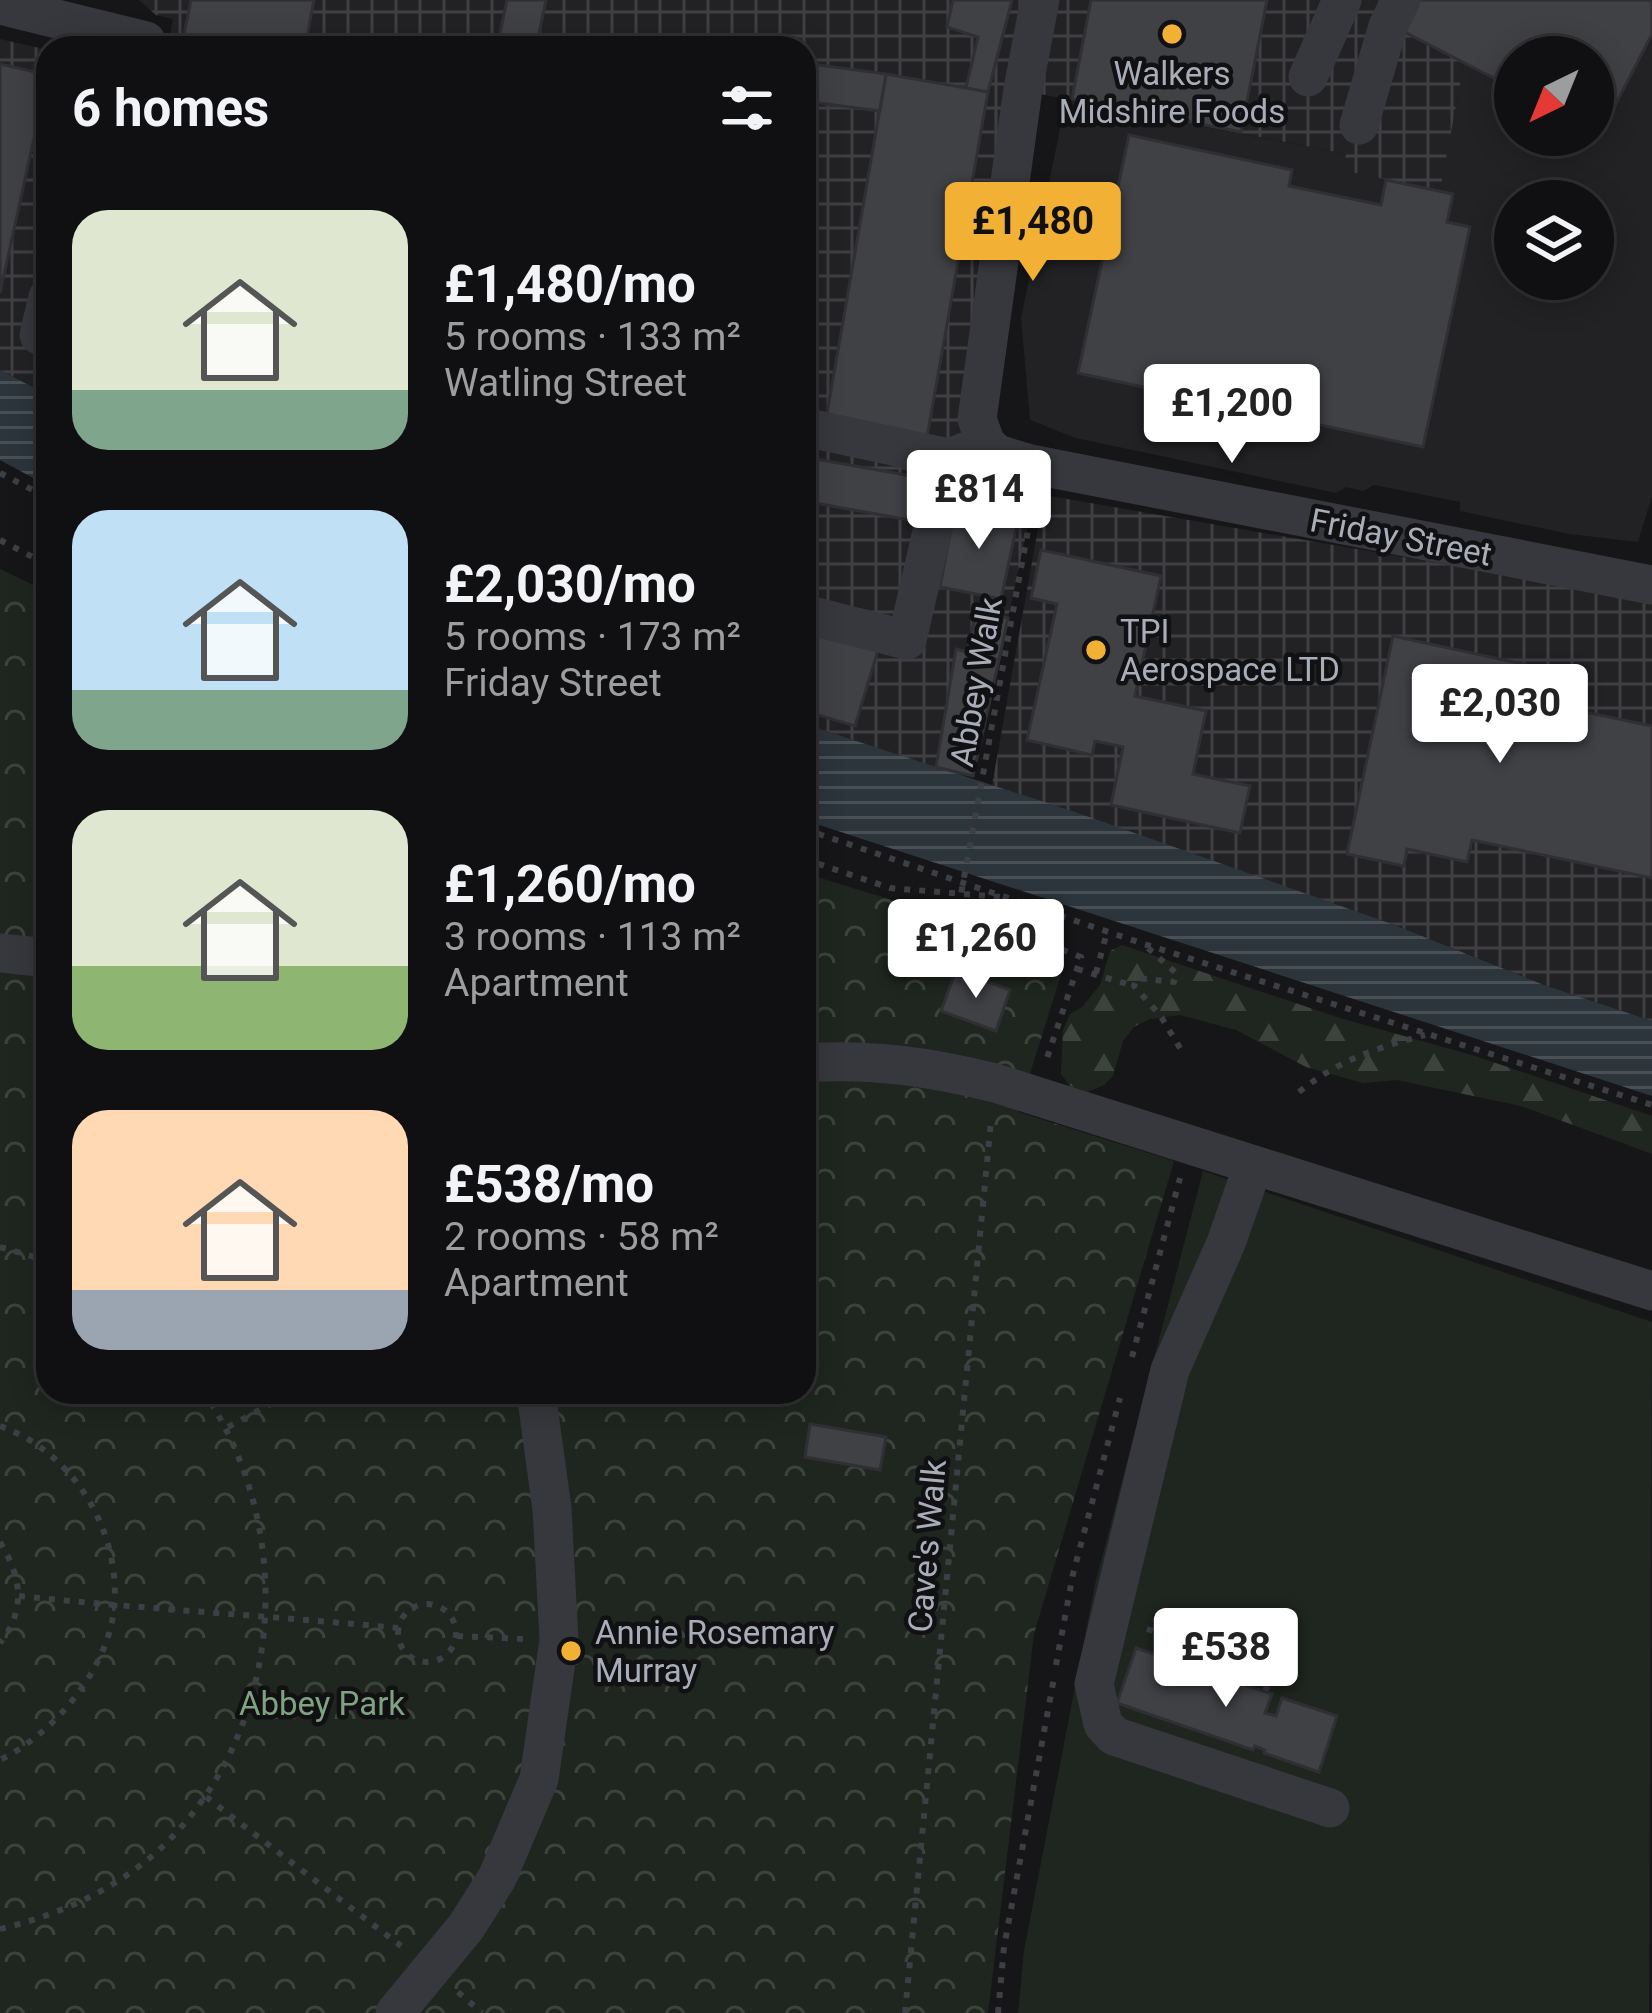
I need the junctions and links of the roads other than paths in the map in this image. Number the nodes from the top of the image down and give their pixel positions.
1 (1040, 0) edge
2 (1342, 0) edge
3 (1401, 0) edge
4 (0, 5) edge
5 (105, 28) edge
6 (1308, 77) dead end
7 (1359, 125) dead end
8 (816, 429) edge
9 (967, 451) junction
10 (1652, 585) edge
11 (816, 617) edge
12 (0, 953) edge
13 (36, 957) edge
14 (816, 1063) edge
15 (1252, 1166) junction
16 (1652, 1292) edge
17 (538, 1404) edge
18 (1330, 1808) dead end
19 (395, 2013) edge

1 - 9 street
2 - 6 street
3 - 7 street
4 - 5 street
8 - 9 street, Friday Street
9 - 10 street, Friday Street
9 - 11 street
12 - 13 street
14 - 15 street
15 - 16 street
15 - 18 street
17 - 19 street

